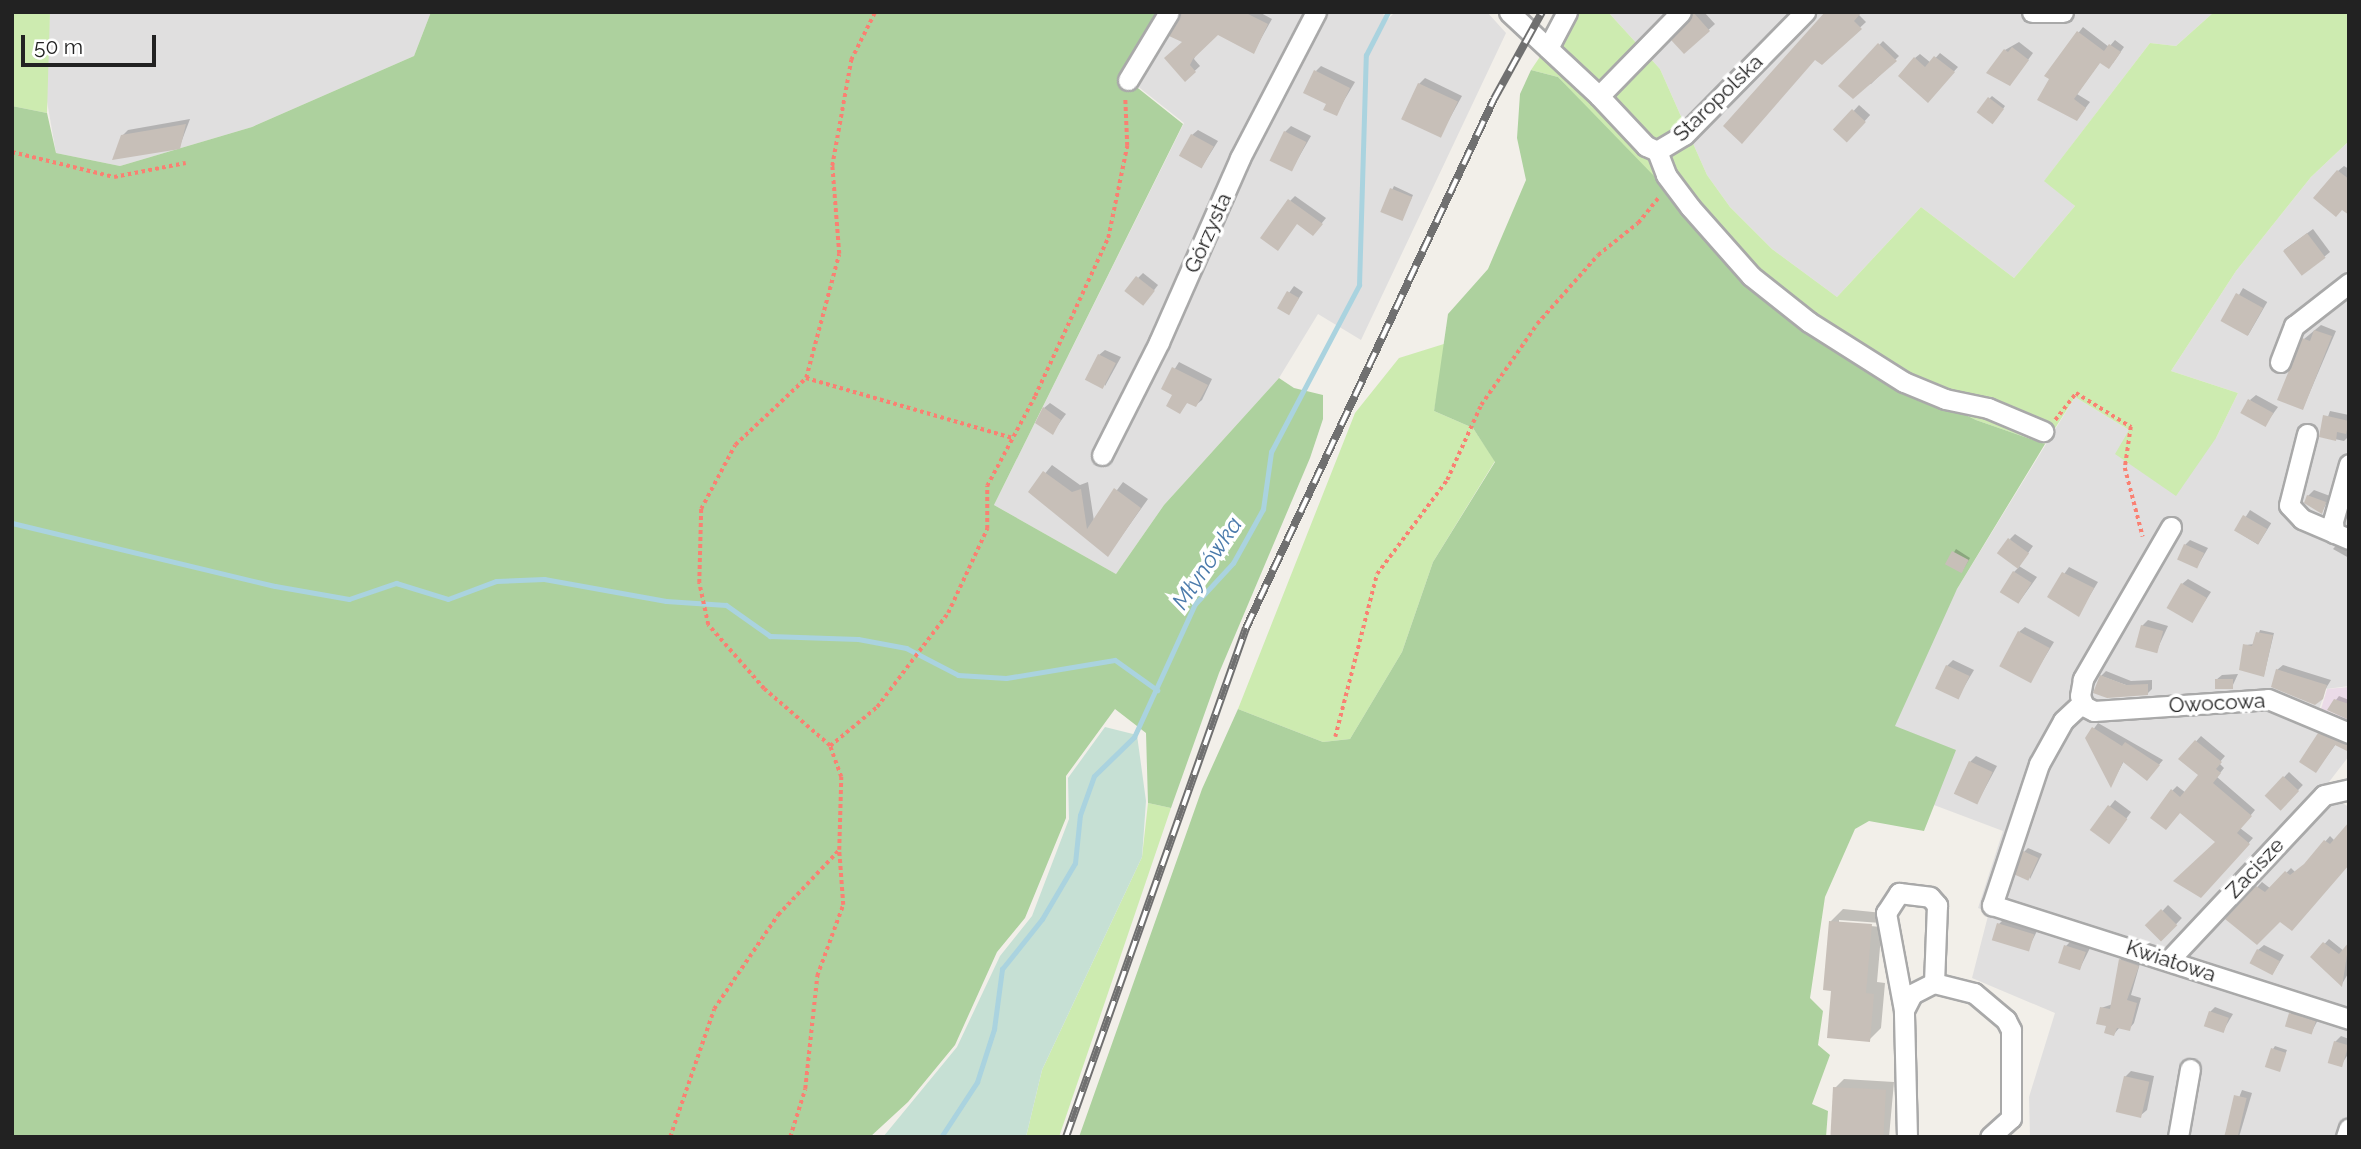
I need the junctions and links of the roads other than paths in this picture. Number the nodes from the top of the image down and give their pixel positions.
1 (1168, 12) edge
2 (1316, 12) edge
3 (1509, 12) edge
4 (1567, 12) edge
5 (1681, 12) edge
6 (1805, 12) edge
7 (2032, 12) edge
8 (2062, 13) edge
9 (1548, 48) junction
10 (1128, 80) road end
11 (1599, 96) junction
12 (1657, 151) junction
13 (2349, 284) edge
14 (2280, 362) dead end
15 (2043, 431) road end
16 (2307, 433) dead end
17 (1102, 454) dead end
18 (2349, 464) edge
19 (2171, 527) dead end
20 (2341, 536) edge
21 (2082, 703) junction
22 (2349, 733) edge
23 (2349, 789) edge
24 (2169, 960) junction
25 (1934, 983) junction
26 (1904, 1010) junction
27 (2349, 1019) edge
28 (2190, 1069) dead end
29 (2349, 1128) edge
30 (1907, 1137) edge
31 (1990, 1137) edge
32 (2178, 1137) edge
33 (2346, 1137) edge

1 - 10 street
2 - 17 street, Górzysta
3 - 9 street
4 - 9 street
5 - 11 street
6 - 12 street, Staropolska
7 - 8 street
9 - 11 street, Staropolska
11 - 12 street, Staropolska
12 - 15 street
13 - 14 street
16 - 20 street
18 - 20 street
19 - 21 street
21 - 22 street, Owocowa
21 - 24 street, Kwiatowa
23 - 24 street, Zacisze
24 - 27 street, Kwiatowa
25 - 26 street
25 - 26 street
25 - 31 street
26 - 30 street
28 - 32 street
29 - 33 street

